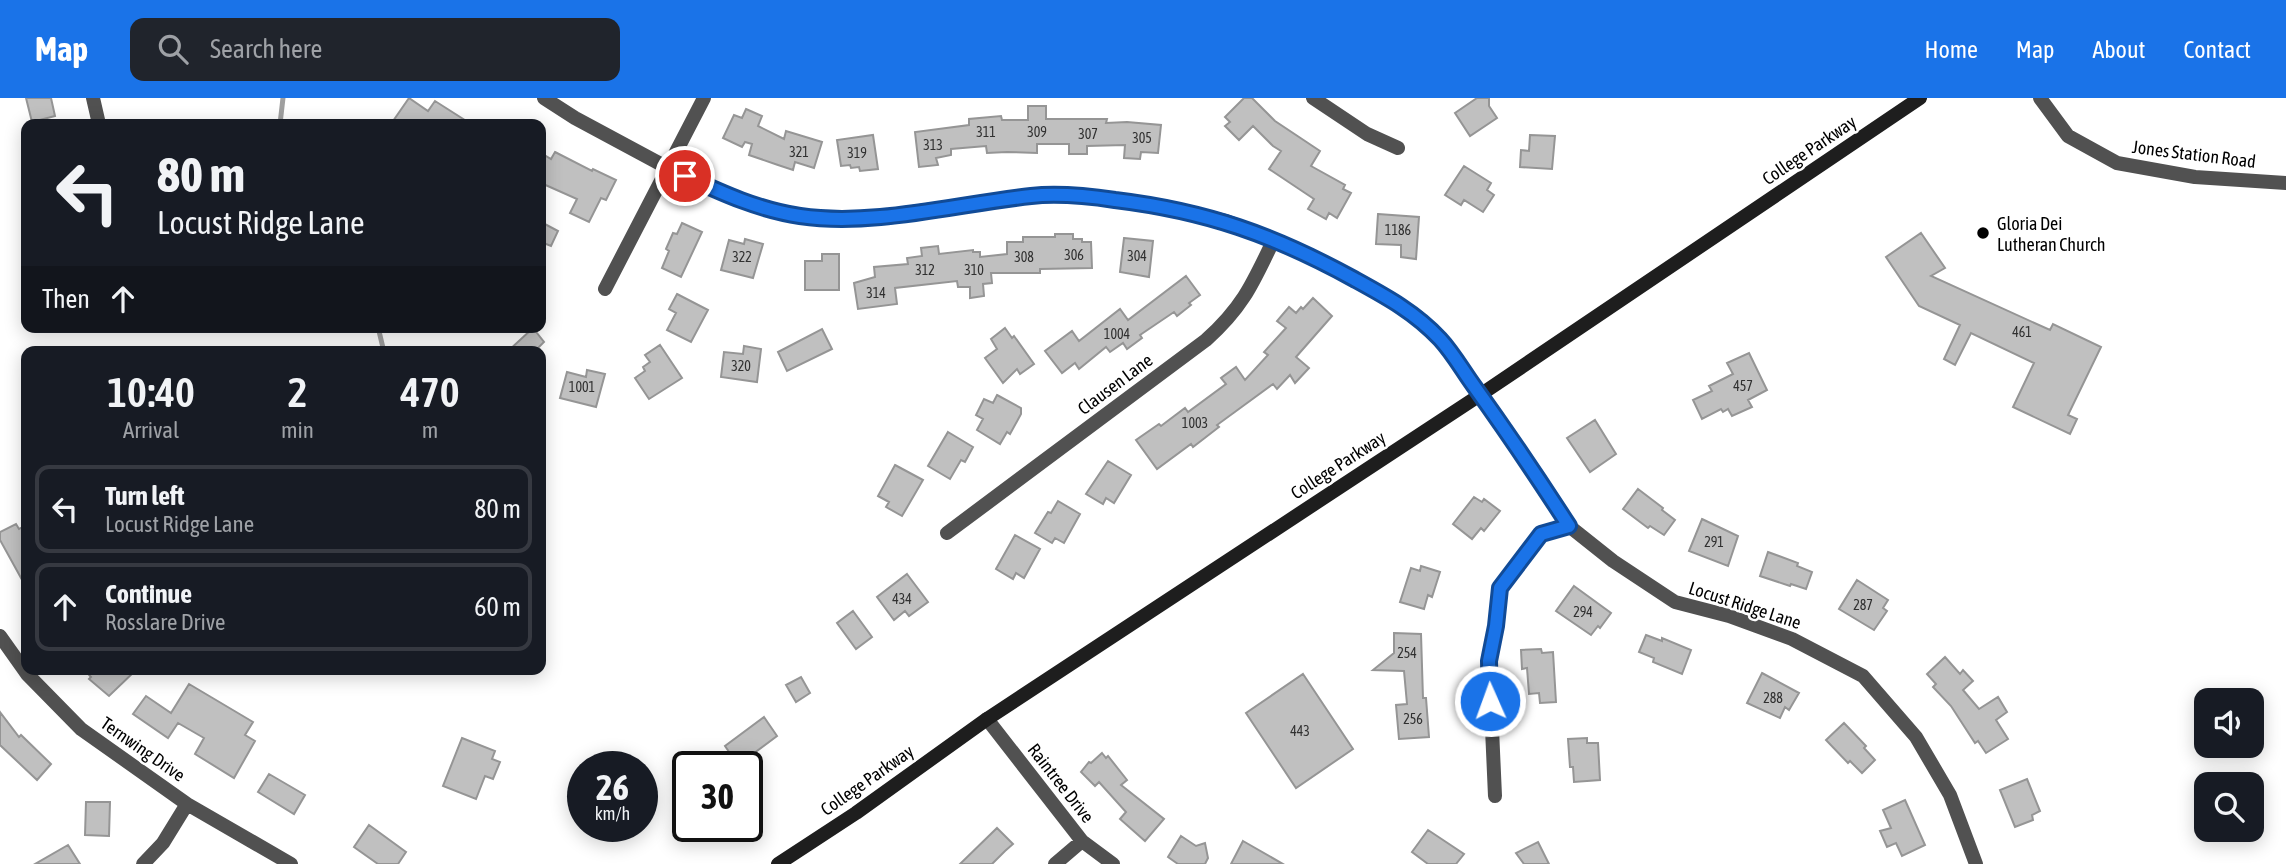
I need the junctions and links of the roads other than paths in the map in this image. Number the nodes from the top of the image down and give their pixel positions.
1 (93, 98) edge
2 (544, 98) edge
3 (704, 98) edge
4 (1313, 98) edge
5 (1920, 98) edge
6 (2040, 98) edge
7 (98, 119) edge
8 (1398, 148) dead end
9 (668, 168) junction
10 (2286, 183) edge
11 (1274, 239) junction
12 (605, 289) dead end
13 (1480, 395) junction
14 (1569, 526) junction
15 (947, 533) dead end
16 (0, 636) edge
17 (21, 666) edge
18 (28, 675) edge
19 (987, 719) junction
20 (1495, 796) dead end
21 (187, 804) junction
22 (1082, 841) junction
23 (143, 864) edge
24 (291, 864) edge
25 (778, 864) edge
26 (1055, 864) edge
27 (1113, 864) edge
28 (1976, 864) edge

1 - 7 street
2 - 9 street, Locust Ridge Lane
3 - 9 street
4 - 8 street
5 - 13 main road, College Parkway
6 - 10 street, Jones Station Road
9 - 11 street, Locust Ridge Lane
9 - 12 street
11 - 13 street, Locust Ridge Lane
11 - 15 street, Clausen Lane
13 - 14 street, Locust Ridge Lane
13 - 19 main road, College Parkway
14 - 20 street
14 - 28 street, Locust Ridge Lane
16 - 17 street, Ternwing Drive
18 - 21 street, Ternwing Drive
19 - 22 street, Raintree Drive
19 - 25 main road, College Parkway
21 - 23 street
21 - 24 street, Ternwing Drive
22 - 26 street
22 - 27 street, Raintree Drive

